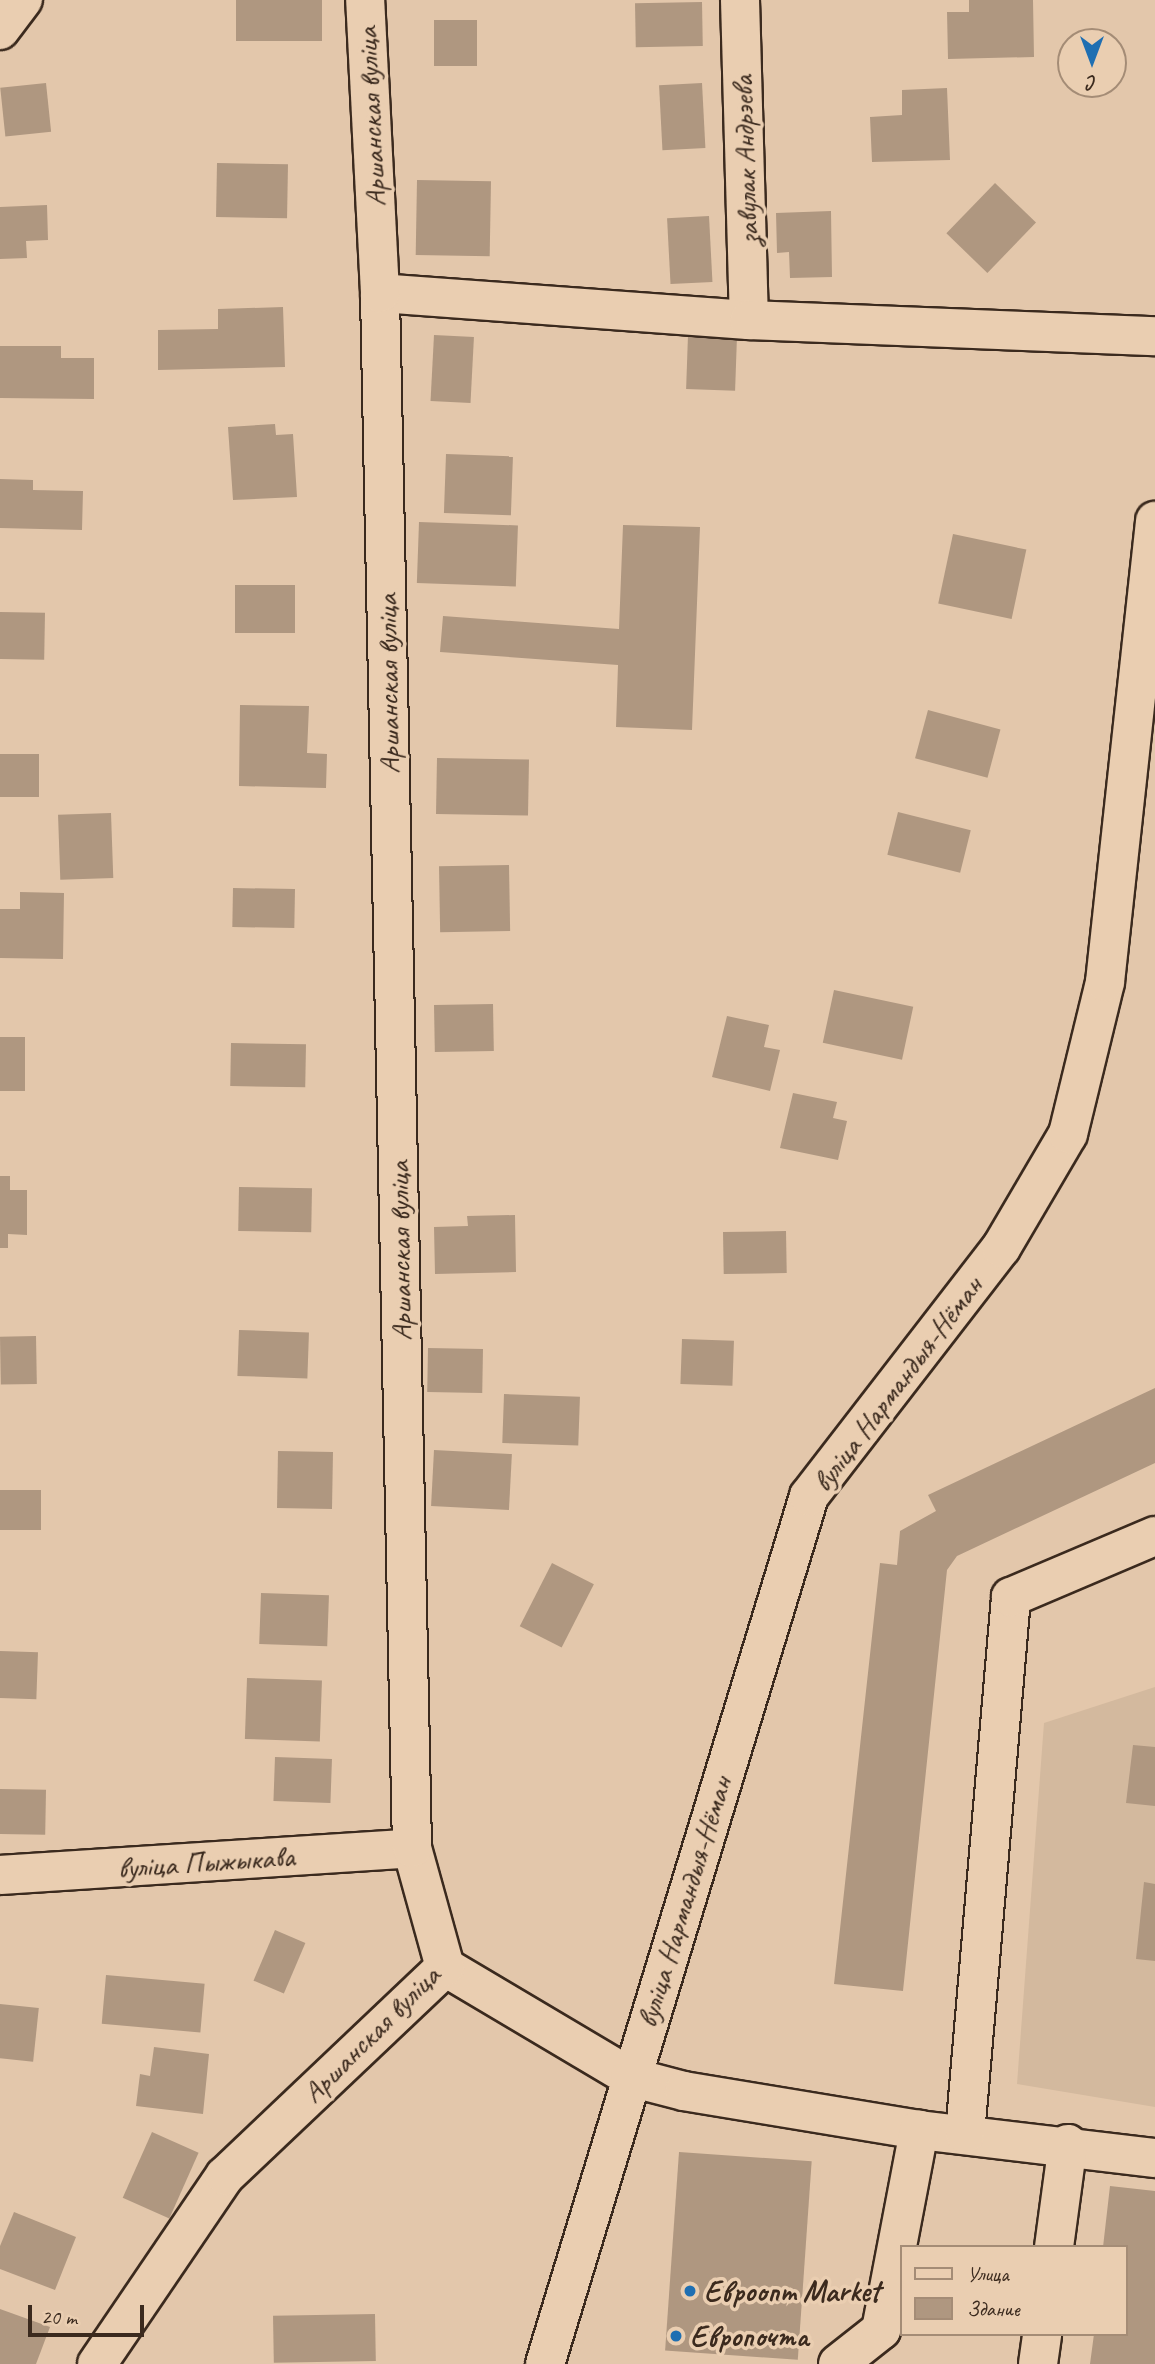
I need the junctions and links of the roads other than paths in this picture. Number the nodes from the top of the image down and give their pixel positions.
1 (23, 0) edge
2 (365, 0) edge
3 (740, 0) edge
4 (0, 30) edge
5 (380, 293) junction
6 (749, 320) junction
7 (1155, 336) edge
8 (1155, 521) edge
9 (1155, 1536) edge
10 (412, 1848) junction
11 (0, 1875) edge
12 (445, 1967) junction
13 (630, 2077) junction
14 (919, 2130) junction
15 (965, 2134) junction
16 (1068, 2144) junction
17 (1155, 2158) edge
18 (1054, 2245) edge
19 (1042, 2336) edge
20 (97, 2364) edge
21 (545, 2364) edge
22 (838, 2364) edge
23 (1038, 2364) edge

1 - 4 street
2 - 5 street, Аршанская вуліца
3 - 6 street, завулак Андрэева
5 - 6 street
5 - 10 street, Аршанская вуліца
6 - 7 street
8 - 13 street, вуліца Нармандыя-Нёман
9 - 15 street
10 - 11 street, вуліца Пыжыкава
10 - 12 street, Аршанская вуліца
12 - 13 street
12 - 20 street, Аршанская вуліца
13 - 14 street
13 - 21 street, вуліца Нармандыя-Нёман
14 - 15 street
14 - 22 street
15 - 16 street
16 - 17 street
16 - 18 street
19 - 23 street

